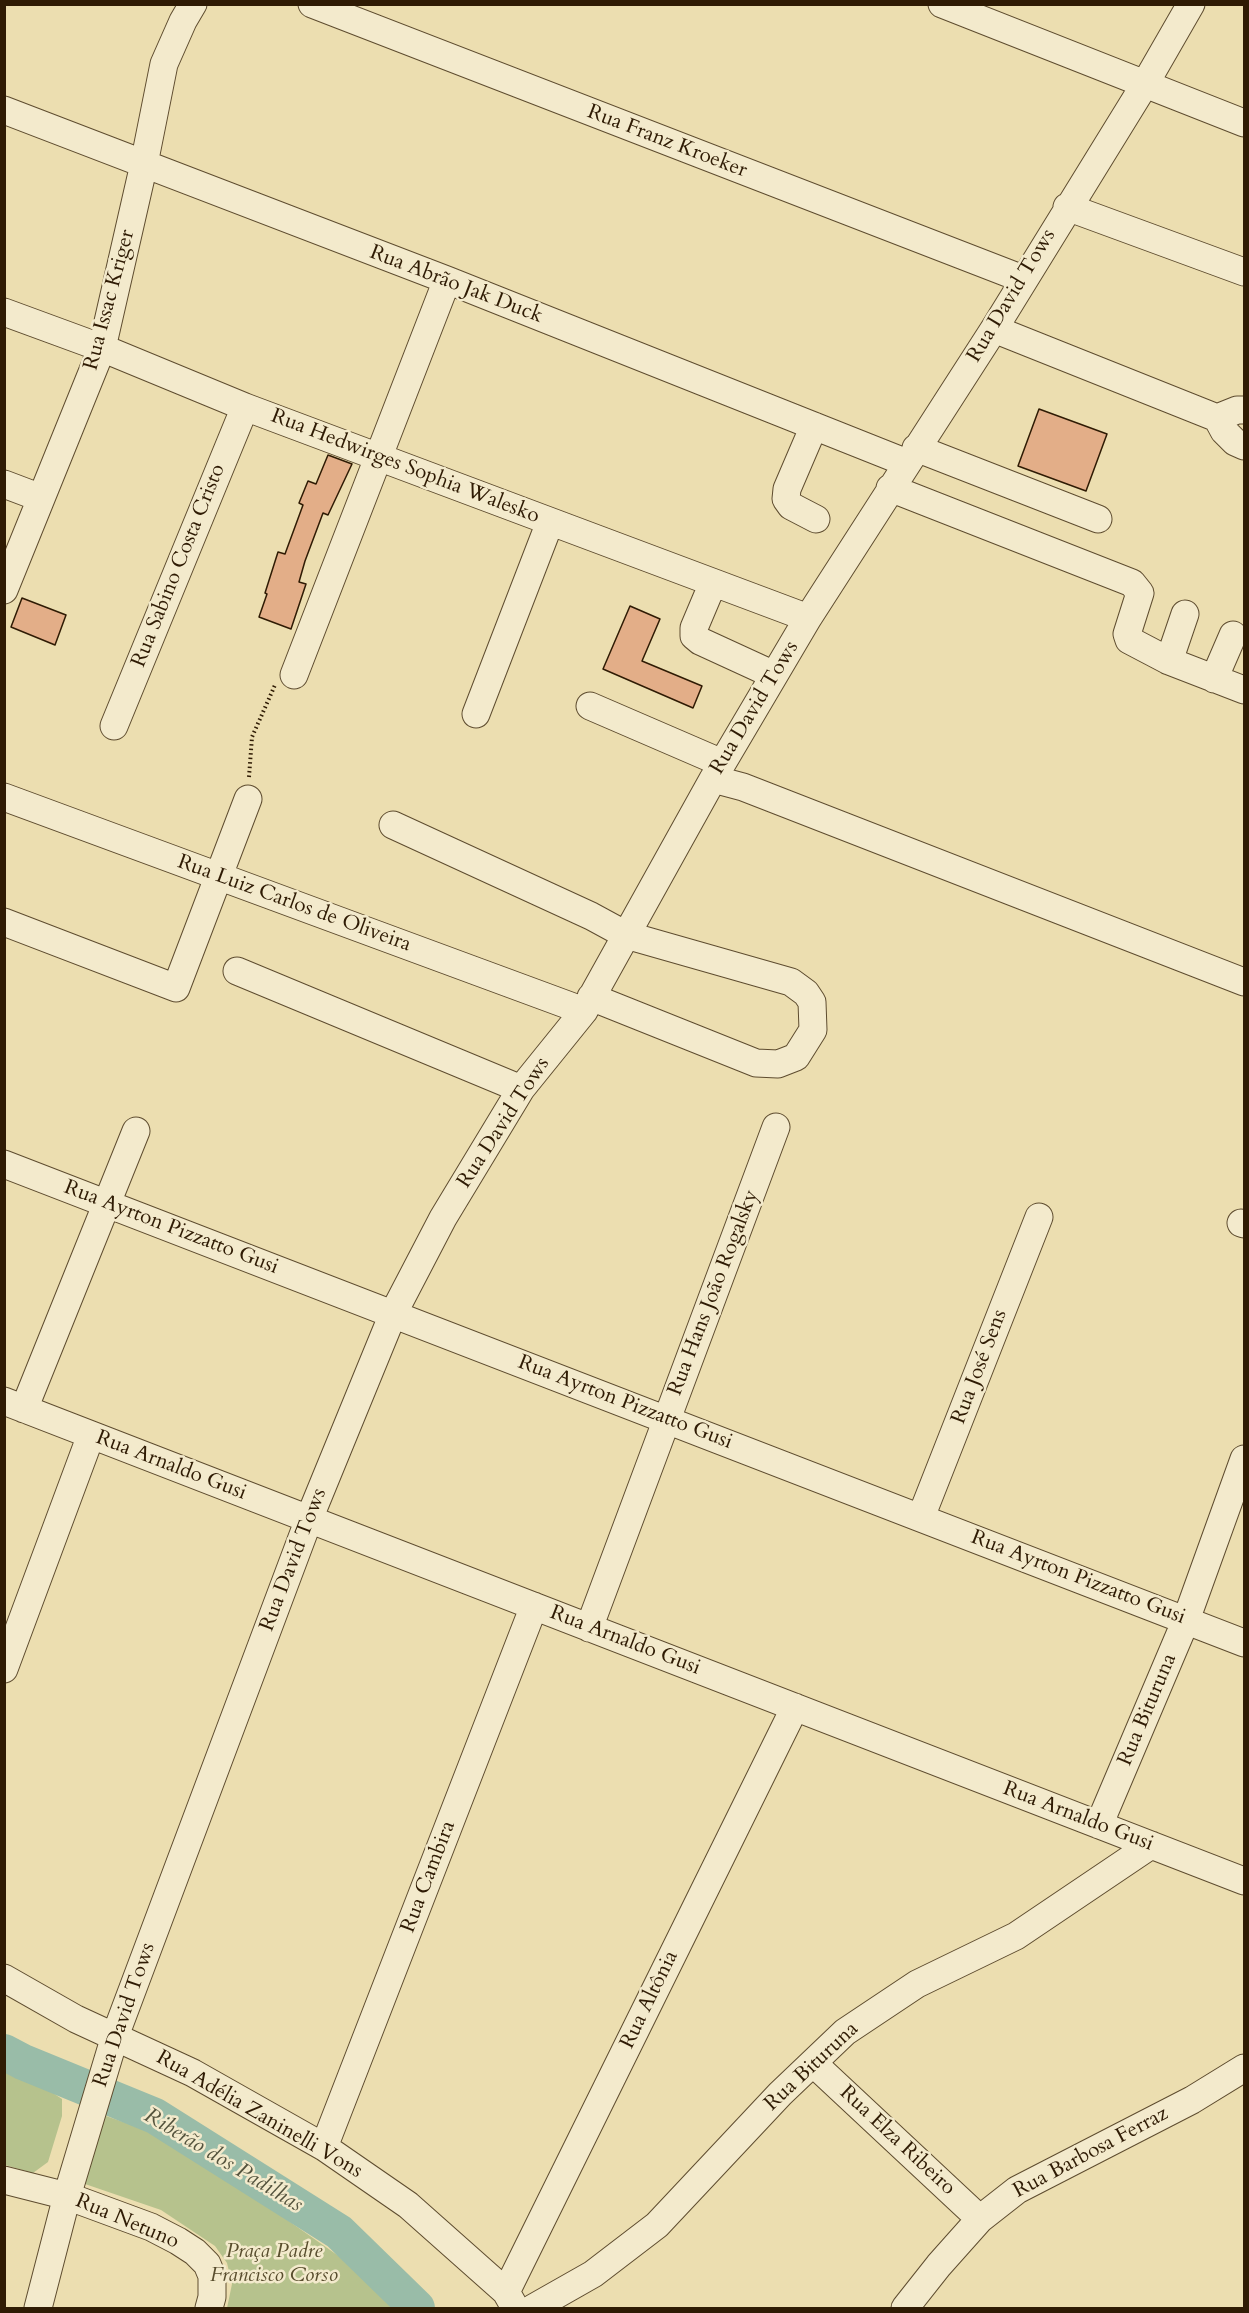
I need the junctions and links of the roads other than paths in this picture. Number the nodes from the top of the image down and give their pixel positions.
1 (193, 4) edge
2 (312, 4) edge
3 (942, 4) edge
4 (1191, 4) edge
5 (1145, 84) junction
6 (4, 110) edge
7 (1245, 123) edge
8 (144, 164) junction
9 (1067, 207) junction
10 (1245, 272) edge
11 (1023, 279) junction
12 (447, 280) junction
13 (4, 312) edge
14 (994, 329) junction
15 (102, 348) junction
16 (245, 406) junction
17 (1245, 410) edge
18 (1217, 418) junction
19 (814, 426) junction
20 (1245, 446) edge
21 (912, 456) junction
22 (379, 457) junction
23 (4, 484) edge
24 (890, 488) junction
25 (41, 498) junction
26 (816, 519) dead end
27 (1098, 519) dead end
28 (550, 522) junction
29 (713, 583) junction
30 (4, 590) edge
31 (1185, 614) dead end
32 (808, 618) junction
33 (1233, 635) dead end
34 (1169, 661) junction
35 (294, 675) road end
36 (774, 675) junction
37 (1214, 679) junction
38 (1245, 690) edge
39 (590, 706) dead end
40 (476, 714) dead end
41 (114, 726) dead end
42 (718, 771) junction
43 (4, 796) edge
44 (248, 799) road end
45 (393, 825) dead end
46 (217, 875) junction
47 (4, 922) edge
48 (626, 935) junction
49 (237, 971) dead end
50 (1245, 982) edge
51 (588, 1004) junction
52 (521, 1089) junction
53 (776, 1127) dead end
54 (136, 1131) dead end
55 (4, 1164) edge
56 (107, 1203) junction
57 (1039, 1217) dead end
58 (393, 1314) junction
59 (14, 1405) edge
60 (667, 1419) junction
61 (92, 1435) junction
62 (1245, 1459) edge
63 (921, 1518) junction
64 (309, 1519) junction
65 (534, 1606) junction
66 (1186, 1620) junction
67 (589, 1628) junction
68 (1245, 1643) edge
69 (4, 1669) edge
70 (795, 1707) junction
71 (1099, 1825) junction
72 (1151, 1845) junction
73 (1245, 1881) edge
74 (4, 1978) edge
75 (115, 2036) junction
76 (813, 2063) junction
77 (1245, 2068) edge
78 (324, 2147) junction
79 (4, 2180) edge
80 (67, 2196) junction
81 (980, 2219) junction
82 (511, 2300) edge
83 (38, 2308) edge
84 (209, 2308) edge
85 (533, 2308) edge
86 (904, 2308) edge

1 - 8 street, Rua Issac Kriger
2 - 11 street, Rua Franz Kroeker
3 - 5 street
4 - 5 street, Rua David Tows
5 - 7 street
5 - 9 street, Rua David Tows
6 - 8 street, Rua Abrão Jak Duck
8 - 12 street, Rua Abrão Jak Duck
8 - 15 street, Rua Issac Kriger
9 - 10 street
9 - 11 street, Rua David Tows
11 - 14 street, Rua David Tows
12 - 19 street, Rua Abrão Jak Duck
12 - 22 street
13 - 15 street, Rua Hedwirges Sophia Walesko
14 - 18 street
14 - 21 street, Rua David Tows
15 - 16 street, Rua Hedwirges Sophia Walesko
15 - 25 street, Rua Issac Kriger
16 - 22 street, Rua Hedwirges Sophia Walesko
16 - 41 street, Rua Sabino Costa Cristo
17 - 18 street
18 - 20 street
19 - 21 street, Rua Abrão Jak Duck
19 - 26 street
21 - 24 street, Rua David Tows
21 - 27 street, Rua Abrão Jak Duck
22 - 28 street, Rua Hedwirges Sophia Walesko
22 - 35 street
23 - 25 street
24 - 32 street, Rua David Tows
24 - 34 street
25 - 30 street, Rua Issac Kriger
28 - 29 street, Rua Hedwirges Sophia Walesko
28 - 40 street
29 - 32 street, Rua Hedwirges Sophia Walesko
29 - 36 street
31 - 34 street
32 - 36 street, Rua David Tows
33 - 37 street
34 - 37 street
36 - 42 street, Rua David Tows
37 - 38 street
39 - 42 street
42 - 48 street, Rua David Tows
42 - 50 street
43 - 46 street, Rua Luiz Carlos de Oliveira
44 - 46 street
45 - 48 street, Rua Luiz Carlos de Oliveira
46 - 47 street
46 - 51 street, Rua Luiz Carlos de Oliveira
48 - 51 street, Rua David Tows
48 - 51 street, Rua Luiz Carlos de Oliveira
49 - 52 street
51 - 52 street, Rua David Tows
52 - 58 street, Rua David Tows
53 - 60 street, Rua Hans João Rogalsky
54 - 56 street
55 - 56 street, Rua Ayrton Pizzatto Gusi
56 - 58 street, Rua Ayrton Pizzatto Gusi
56 - 59 street
57 - 63 street, Rua José Sens
58 - 60 street, Rua Ayrton Pizzatto Gusi
58 - 64 street, Rua David Tows
59 - 61 street, Rua Arnaldo Gusi
60 - 63 street, Rua Ayrton Pizzatto Gusi
60 - 67 street, Rua Hans João Rogalsky
61 - 64 street, Rua Arnaldo Gusi
61 - 69 street
62 - 66 street, Rua Bituruna
63 - 66 street, Rua Ayrton Pizzatto Gusi
64 - 65 street, Rua Arnaldo Gusi
64 - 75 street, Rua David Tows
65 - 67 street, Rua Arnaldo Gusi
65 - 78 street, Rua Cambira
66 - 68 street, Rua Ayrton Pizzatto Gusi
66 - 71 street, Rua Bituruna
67 - 70 street, Rua Arnaldo Gusi
70 - 71 street, Rua Arnaldo Gusi
70 - 82 street, Rua Altônia
71 - 72 street, Rua Arnaldo Gusi
72 - 73 street, Rua Arnaldo Gusi
72 - 76 street, Rua Bituruna
74 - 75 street, Rua Adélia Zaninelli Vons
75 - 78 street, Rua Adélia Zaninelli Vons
75 - 80 street, Rua David Tows
76 - 81 street, Rua Elza Ribeiro
76 - 85 street, Rua Bituruna
77 - 81 street, Rua Barbosa Ferraz
78 - 82 street, Rua Adélia Zaninelli Vons
79 - 80 street, Rua Netuno
80 - 83 street, Rua David Tows
80 - 84 street, Rua Netuno
81 - 86 street, Rua Barbosa Ferraz

